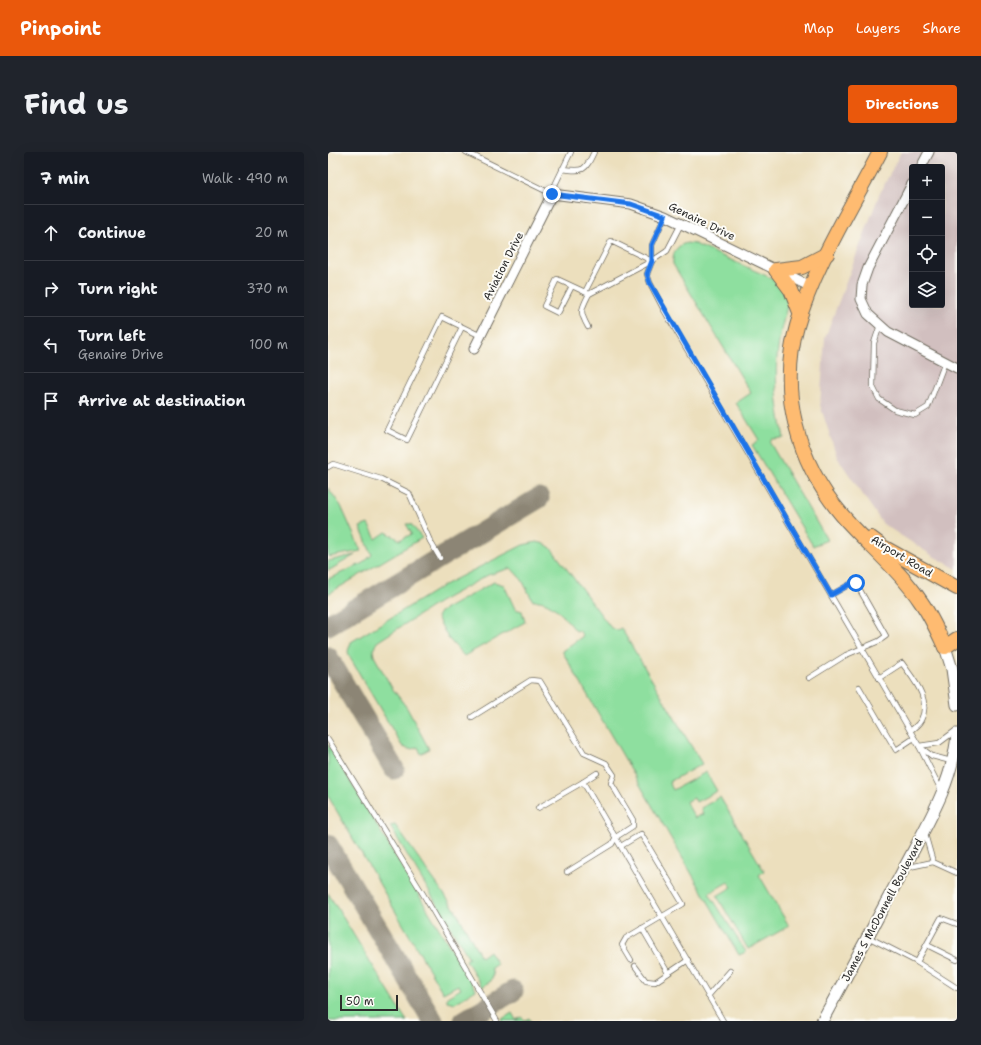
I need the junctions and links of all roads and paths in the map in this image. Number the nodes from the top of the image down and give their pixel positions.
1 (467, 152) edge
2 (571, 152) edge
3 (594, 152) edge
4 (880, 152) edge
5 (929, 152) edge
6 (923, 164) edge
7 (562, 170) junction
8 (909, 190) edge
9 (552, 194) junction
10 (665, 216) junction
11 (681, 224) junction
12 (827, 254) junction
13 (652, 261) junction
14 (776, 270) junction
15 (572, 286) junction
16 (810, 287) junction
17 (587, 293) junction
18 (800, 313) junction
19 (880, 325) junction
20 (462, 327) junction
21 (588, 327) dead end
22 (481, 336) junction
23 (474, 350) dead end
24 (944, 362) junction
25 (957, 368) edge
26 (328, 467) edge
27 (848, 521) junction
28 (440, 558) dead end
29 (957, 588) edge
30 (831, 595) junction
31 (957, 639) edge
32 (951, 646) edge
33 (862, 649) junction
34 (808, 678) dead end
35 (879, 678) junction
36 (859, 686) dead end
37 (957, 705) edge
38 (472, 717) dead end
39 (957, 730) edge
40 (910, 731) junction
41 (957, 734) edge
42 (914, 738) junction
43 (328, 739) edge
44 (919, 746) junction
45 (956, 765) edge
46 (597, 773) dead end
47 (583, 782) junction
48 (941, 795) junction
49 (538, 808) dead end
50 (924, 831) junction
51 (616, 837) junction
52 (621, 846) junction
53 (933, 862) junction
54 (904, 868) junction
55 (567, 872) dead end
56 (957, 873) edge
57 (662, 916) junction
58 (957, 924) edge
59 (642, 928) junction
60 (868, 937) junction
61 (927, 944) junction
62 (631, 960) dead end
63 (688, 960) junction
64 (957, 960) edge
65 (917, 962) junction
66 (635, 966) dead end
67 (730, 971) dead end
68 (668, 973) junction
69 (957, 988) edge
70 (708, 996) junction
71 (497, 1021) edge
72 (723, 1021) edge
73 (822, 1021) edge

1 - 9 lane, Genaire Drive
2 - 7 lane
3 - 7 lane
4 - 12 main road
5 - 6 street
7 - 9 lane
8 - 19 street
9 - 10 street, Genaire Drive
9 - 22 street, Aviation Drive
10 - 11 street, Genaire Drive
10 - 13 lane
11 - 13 lane
11 - 14 street, Genaire Drive
12 - 14 main road
12 - 16 main road
13 - 17 lane
13 - 17 lane
13 - 30 lane
14 - 16 street, Genaire Drive
14 - 18 main road
15 - 15 lane
15 - 17 lane
16 - 18 main road
17 - 21 lane
18 - 27 main road
19 - 24 street
19 - 24 lane
20 - 20 lane
20 - 22 lane
22 - 23 street, Aviation Drive
24 - 25 street
26 - 28 lane
27 - 29 main road, Airport Road
27 - 32 main road
30 - 33 lane
30 - 33 lane
31 - 32 main road
32 - 37 street
33 - 34 lane
33 - 35 lane
35 - 40 lane
35 - 40 lane
36 - 42 lane
38 - 51 lane
39 - 44 lane
40 - 42 lane
41 - 45 street, James S McDonnell Boulevard
42 - 44 lane
43 - 71 lane
44 - 45 lane
44 - 48 lane
45 - 48 street, James S McDonnell Boulevard
46 - 47 lane
47 - 49 lane
47 - 51 lane
48 - 50 street, James S McDonnell Boulevard
50 - 53 lane
50 - 54 street, James S McDonnell Boulevard
51 - 52 lane
51 - 55 lane
52 - 57 lane
52 - 57 lane
53 - 54 lane
53 - 56 lane
54 - 60 street, James S McDonnell Boulevard
57 - 59 lane
57 - 63 lane
58 - 61 lane
59 - 62 lane
59 - 68 lane
60 - 65 lane
60 - 73 street, James S McDonnell Boulevard
61 - 64 lane
61 - 65 lane
63 - 68 lane
63 - 70 lane
65 - 69 lane
66 - 68 lane
67 - 70 lane
70 - 72 lane

